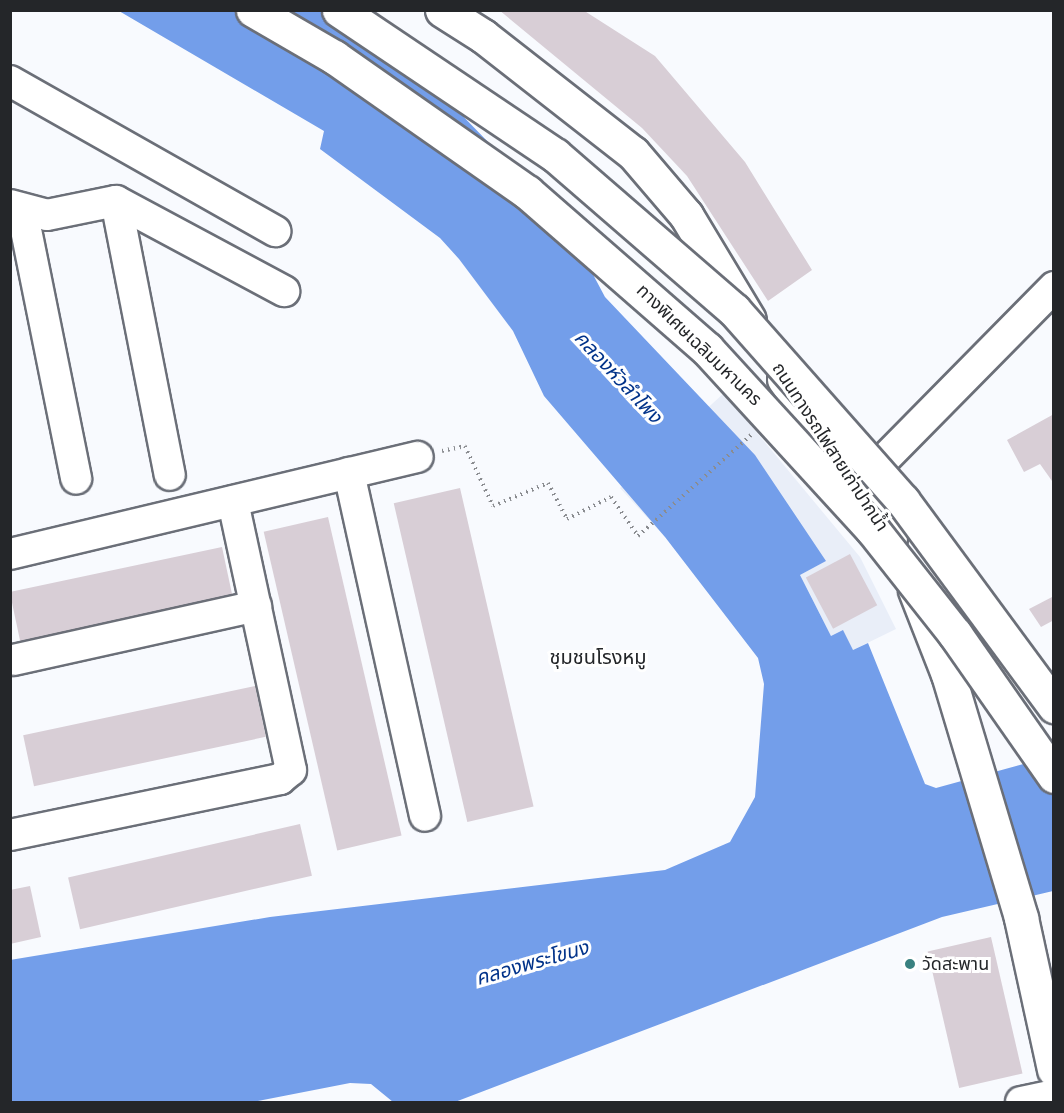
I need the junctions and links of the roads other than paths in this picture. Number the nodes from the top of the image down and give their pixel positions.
1 (253, 10) edge
2 (339, 10) edge
3 (442, 10) edge
4 (10, 81) edge
5 (116, 201) junction
6 (16, 207) edge
7 (275, 231) dead end
8 (1053, 287) edge
9 (284, 291) dead end
10 (418, 457) road end
11 (349, 473) junction
12 (170, 475) dead end
13 (76, 479) dead end
14 (859, 485) junction
15 (233, 501) junction
16 (10, 554) edge
17 (256, 606) junction
18 (13, 660) dead end
19 (1053, 706) edge
20 (1053, 776) edge
21 (425, 816) dead end
22 (10, 835) edge
23 (1053, 1069) edge
24 (1053, 1095) edge
25 (1021, 1102) edge

1 - 20 main road, ทางพิเศษเฉลิมมหานคร, bridge
2 - 19 main road, bridge
3 - 14 main road, ถนนทางรถไฟสายเก่าปากน้ำ
4 - 7 street
5 - 6 street
5 - 9 street
5 - 12 street
6 - 13 street
8 - 14 street
10 - 11 street
11 - 15 street
11 - 21 street
14 - 23 main road, ถนนทางรถไฟสายเก่าปากน้ำ
15 - 16 street
15 - 17 street
17 - 18 street
17 - 22 street
24 - 25 street

